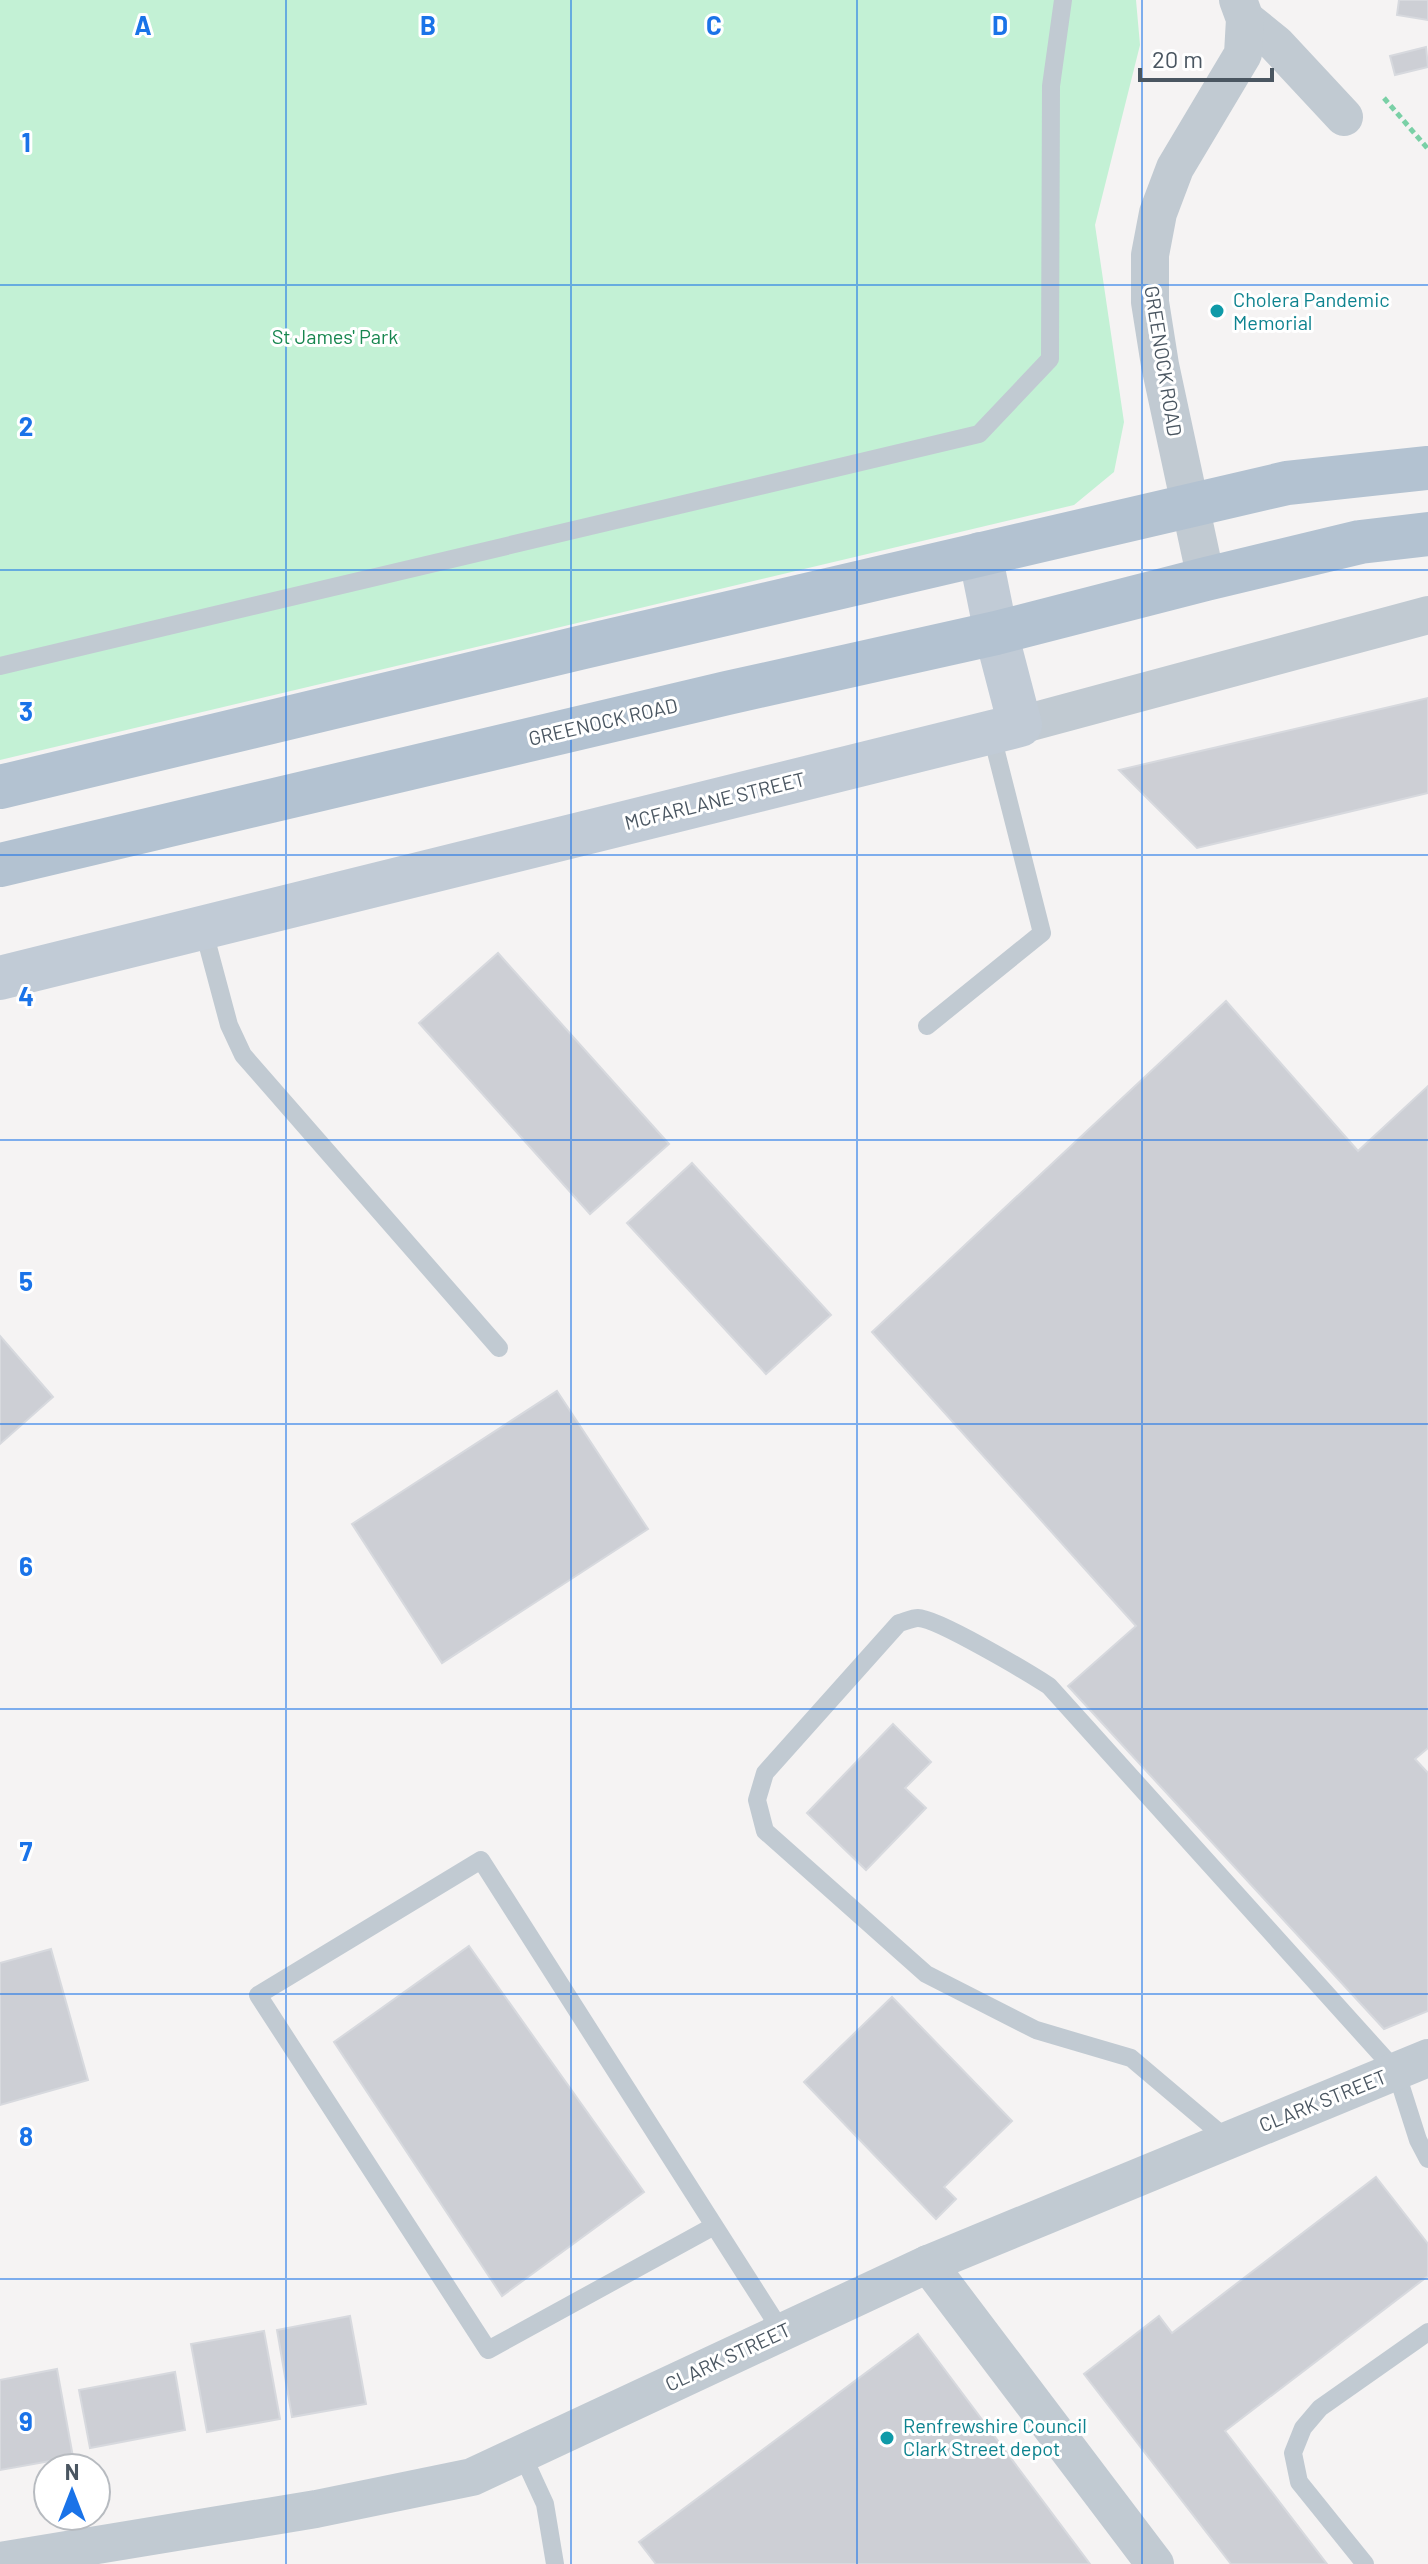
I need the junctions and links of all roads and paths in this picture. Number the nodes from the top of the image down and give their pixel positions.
1 (1063, 0) edge
2 (1247, 6) edge
3 (1344, 117) dead end
4 (1428, 468) edge
5 (1189, 505) junction
6 (1428, 534) edge
7 (980, 554) junction
8 (1206, 579) junction
9 (1428, 615) edge
10 (996, 633) junction
11 (0, 666) edge
12 (1006, 728) junction
13 (0, 787) edge
14 (0, 865) edge
15 (203, 928) junction
16 (0, 978) edge
17 (927, 1026) dead end
18 (499, 1348) dead end
19 (1412, 2065) edge
20 (1228, 2140) junction
21 (1428, 2159) edge
22 (714, 2226) junction
23 (928, 2264) junction
24 (782, 2332) junction
25 (1428, 2332) edge
26 (522, 2454) junction
27 (0, 2561) edge
28 (555, 2564) edge
29 (1155, 2564) edge
30 (1365, 2564) edge

1 - 11 lane
2 - 3 street
2 - 5 street, GREENOCK ROAD
4 - 5 main road
5 - 7 main road
5 - 8 street, GREENOCK ROAD
6 - 8 main road, GREENOCK ROAD
7 - 10 street
7 - 13 main road
8 - 10 main road, GREENOCK ROAD
9 - 12 street, MCFARLANE STREET
10 - 12 street
10 - 14 main road, GREENOCK ROAD
12 - 15 street, MCFARLANE STREET
12 - 17 lane
15 - 16 street, MCFARLANE STREET
15 - 18 lane
19 - 20 street, CLARK STREET
19 - 20 lane
19 - 21 lane
20 - 23 street, CLARK STREET
22 - 22 lane
22 - 24 lane
23 - 24 street, CLARK STREET
23 - 29 street
24 - 26 street, CLARK STREET
25 - 30 lane
26 - 27 street, CLARK STREET
26 - 28 lane

